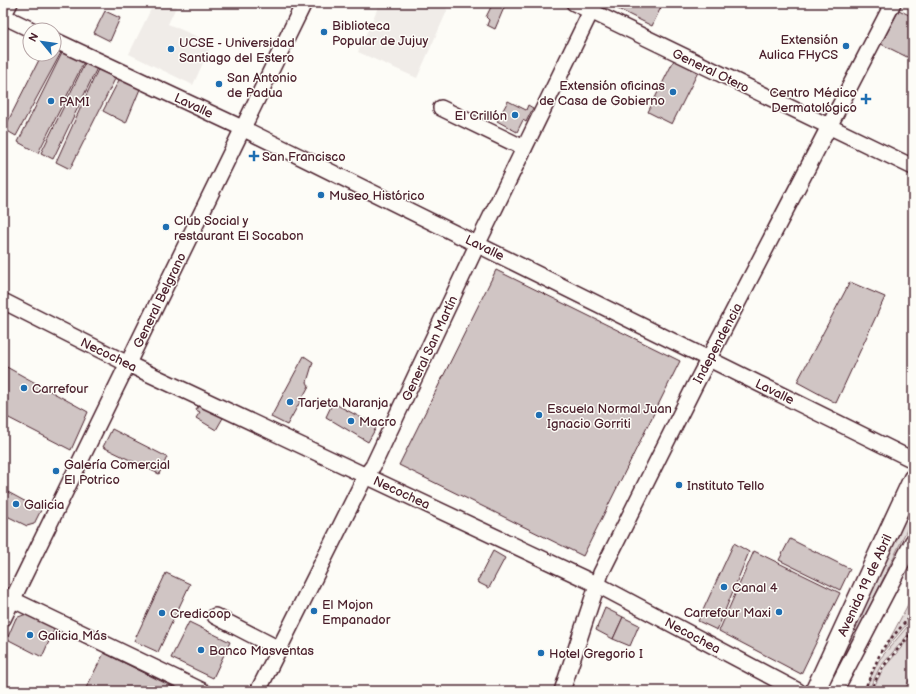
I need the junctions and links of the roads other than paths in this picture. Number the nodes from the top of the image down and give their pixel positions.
1 (10, 3) edge
2 (304, 3) edge
3 (574, 3) edge
4 (893, 3) edge
5 (593, 7) edge
6 (3, 16) edge
7 (22, 25) edge
8 (62, 44) edge
9 (441, 108) dead end
10 (828, 127) junction
11 (242, 128) junction
12 (524, 148) junction
13 (913, 168) edge
14 (478, 243) junction
15 (3, 302) edge
16 (710, 359) junction
17 (128, 364) junction
18 (913, 460) edge
19 (366, 475) junction
20 (913, 479) edge
21 (913, 541) edge
22 (598, 585) junction
23 (8, 597) edge
24 (215, 616) dead end
25 (3, 619) edge
26 (279, 649) junction
27 (203, 691) edge
28 (258, 691) edge
29 (562, 691) edge
30 (798, 691) edge
31 (815, 691) edge
32 (836, 691) edge

1 - 6 street
2 - 11 street, General Belgrano
3 - 5 street, General Otero
4 - 10 street, Independencia
5 - 10 street, General Otero
5 - 12 street, General San Martín
6 - 7 street
8 - 11 street, Lavalle
9 - 12 street
10 - 13 street, General Otero
10 - 16 street, Independencia
11 - 14 street, Lavalle
11 - 17 street, General Belgrano
12 - 14 street, General San Martín
14 - 16 street, Lavalle
14 - 19 street, General San Martín
15 - 17 street, Necochea
16 - 18 street, Lavalle
16 - 22 street, Independencia
17 - 19 street, Necochea
17 - 23 street, General Belgrano
19 - 22 street, Necochea
19 - 26 street, General San Martín
20 - 31 main road, Avenida 19 de Abril
21 - 32 street, Avenida 19 de Abril
22 - 29 street, Independencia
22 - 30 street, Necochea
23 - 25 street, General Belgrano
23 - 27 street
24 - 26 street
26 - 28 street, General San Martín

